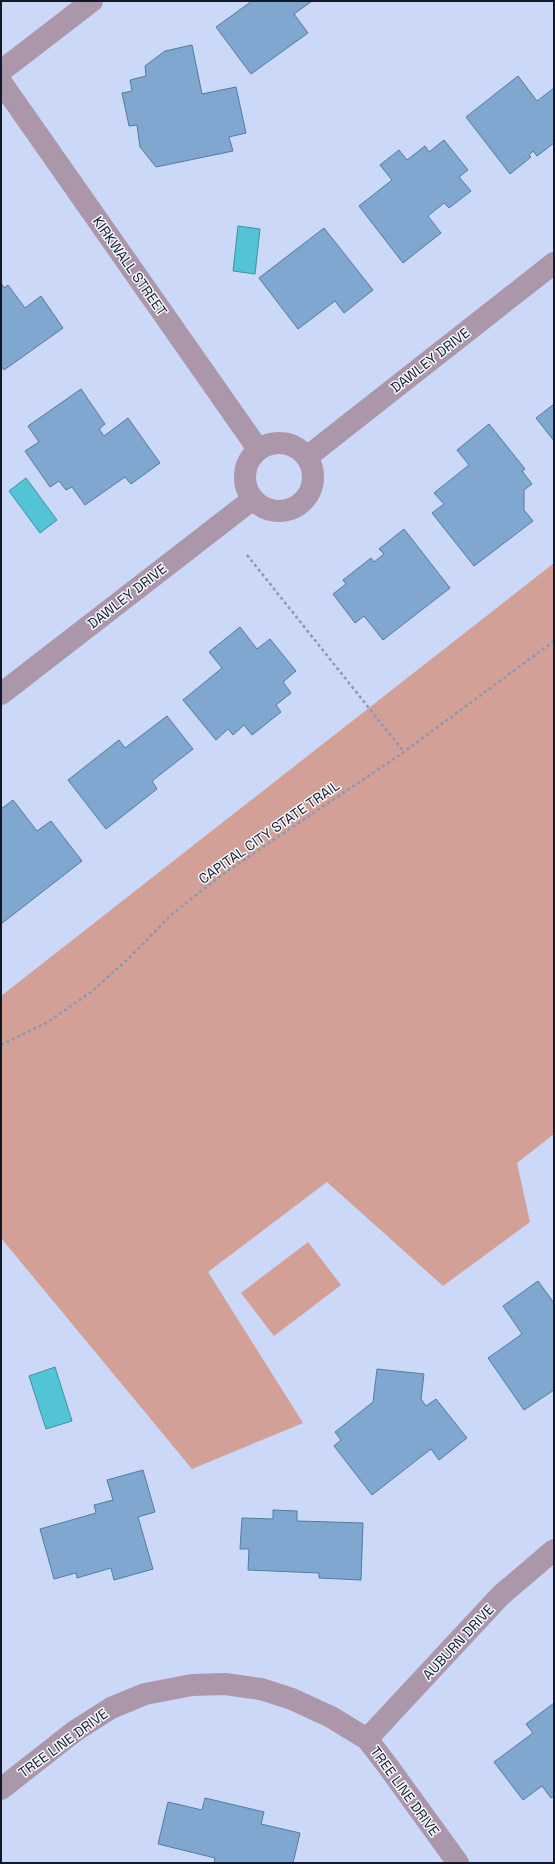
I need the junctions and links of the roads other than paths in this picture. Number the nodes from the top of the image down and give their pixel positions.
1 (92, 1) edge
2 (1, 72) edge
3 (1, 82) edge
4 (554, 264) edge
5 (258, 449) junction
6 (307, 457) junction
7 (253, 499) junction
8 (1, 694) edge
9 (554, 1550) edge
10 (367, 1739) junction
11 (1, 1789) edge
12 (458, 1863) edge

1 - 2 street
3 - 5 street, KIRKWALL STREET
4 - 6 street, DAWLEY DRIVE
5 - 6 street
5 - 7 street
6 - 7 street
7 - 8 street, DAWLEY DRIVE
9 - 10 street, AUBURN DRIVE
10 - 11 street, TREE LINE DRIVE
10 - 12 street, TREE LINE DRIVE

